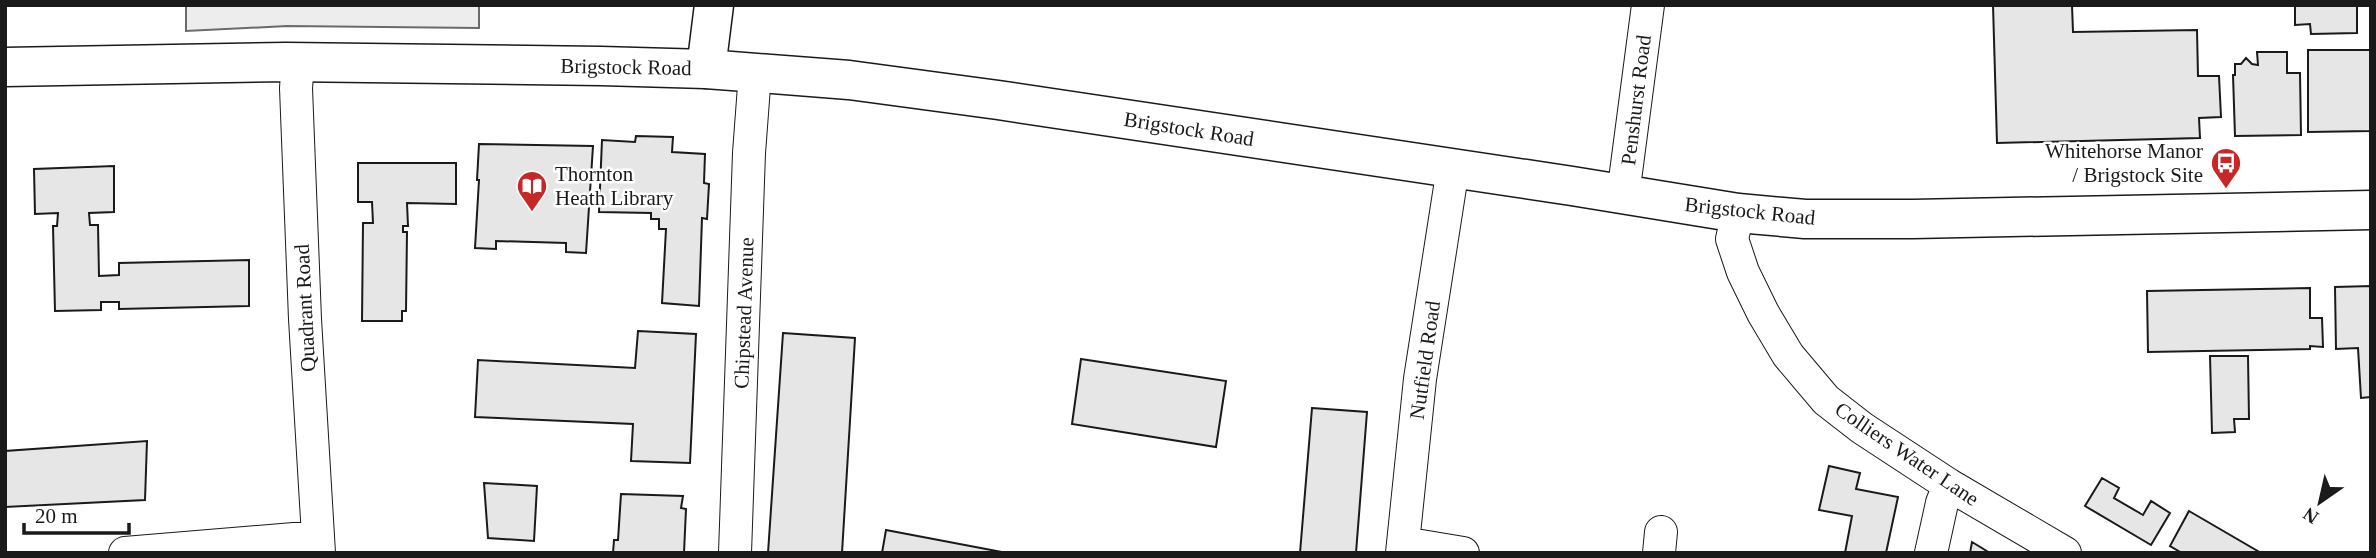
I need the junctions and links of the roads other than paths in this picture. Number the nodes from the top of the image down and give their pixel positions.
1 (714, 5) edge
2 (1648, 5) edge
3 (298, 62) junction
4 (5, 67) edge
5 (706, 69) junction
6 (755, 72) junction
7 (1453, 168) junction
8 (1623, 195) junction
9 (2371, 210) edge
10 (1738, 214) junction
11 (1949, 485) junction
12 (319, 545) edge
13 (1402, 548) edge
14 (125, 553) edge
15 (735, 553) edge
16 (1463, 553) edge
17 (1931, 553) edge
18 (2065, 553) edge

1 - 5 main road
2 - 8 street, Penshurst Road
3 - 4 main road, Brigstock Road
3 - 5 main road, Brigstock Road
3 - 12 street, Quadrant Road
5 - 6 main road, Brigstock Road
6 - 7 main road, Brigstock Road
6 - 15 street, Chipstead Avenue
7 - 8 main road, Brigstock Road
7 - 13 street, Nutfield Road
8 - 10 main road, Brigstock Road
9 - 10 main road, Brigstock Road
10 - 11 street, Colliers Water Lane
11 - 17 street
11 - 18 street, Colliers Water Lane
12 - 14 street
13 - 16 street

